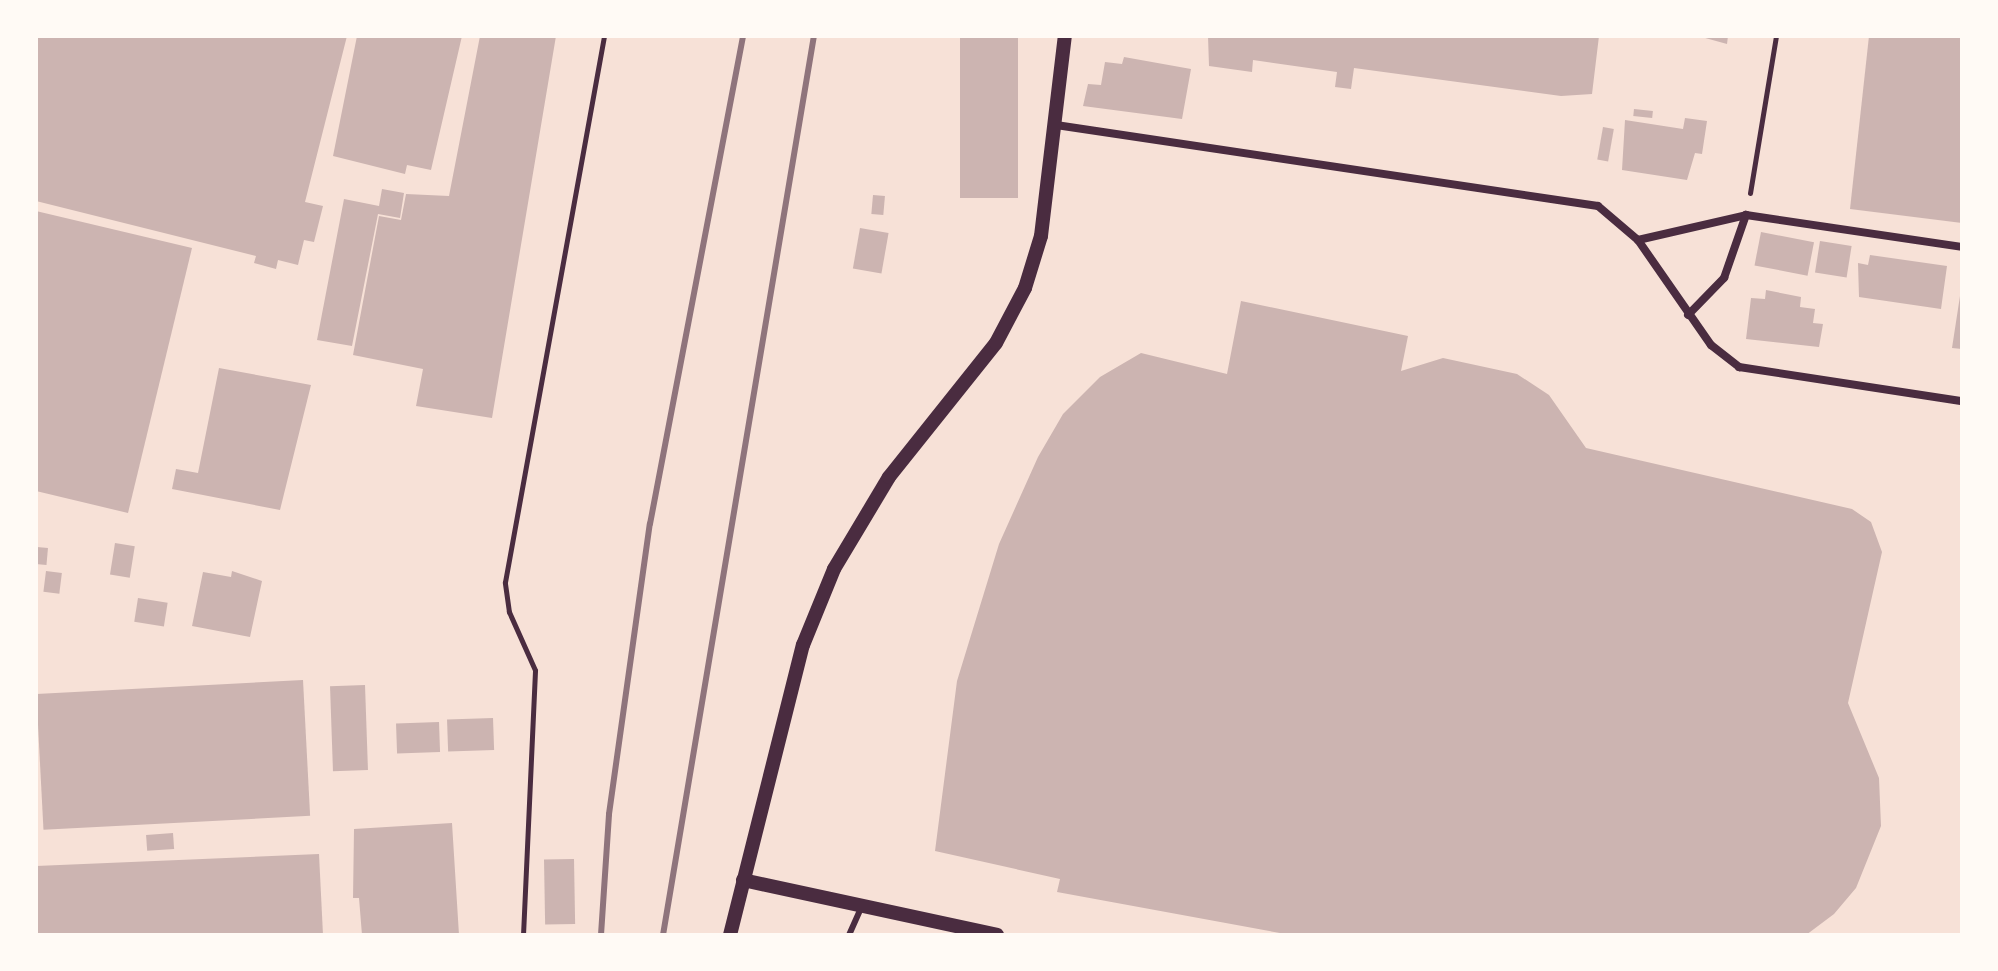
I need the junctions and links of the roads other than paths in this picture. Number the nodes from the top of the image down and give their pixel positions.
1 (1065, 36) edge
2 (1056, 125) junction
3 (1746, 215) junction
4 (1638, 240) junction
5 (1962, 247) edge
6 (1688, 315) junction
7 (1962, 401) edge
8 (743, 880) junction
9 (862, 906) junction
10 (730, 935) edge
11 (849, 935) edge
12 (997, 935) edge

1 - 2 street
2 - 4 street
2 - 8 street
3 - 4 street
3 - 5 street
3 - 6 street
4 - 6 street
6 - 7 street
8 - 9 street
8 - 10 street
9 - 11 lane
9 - 12 street

